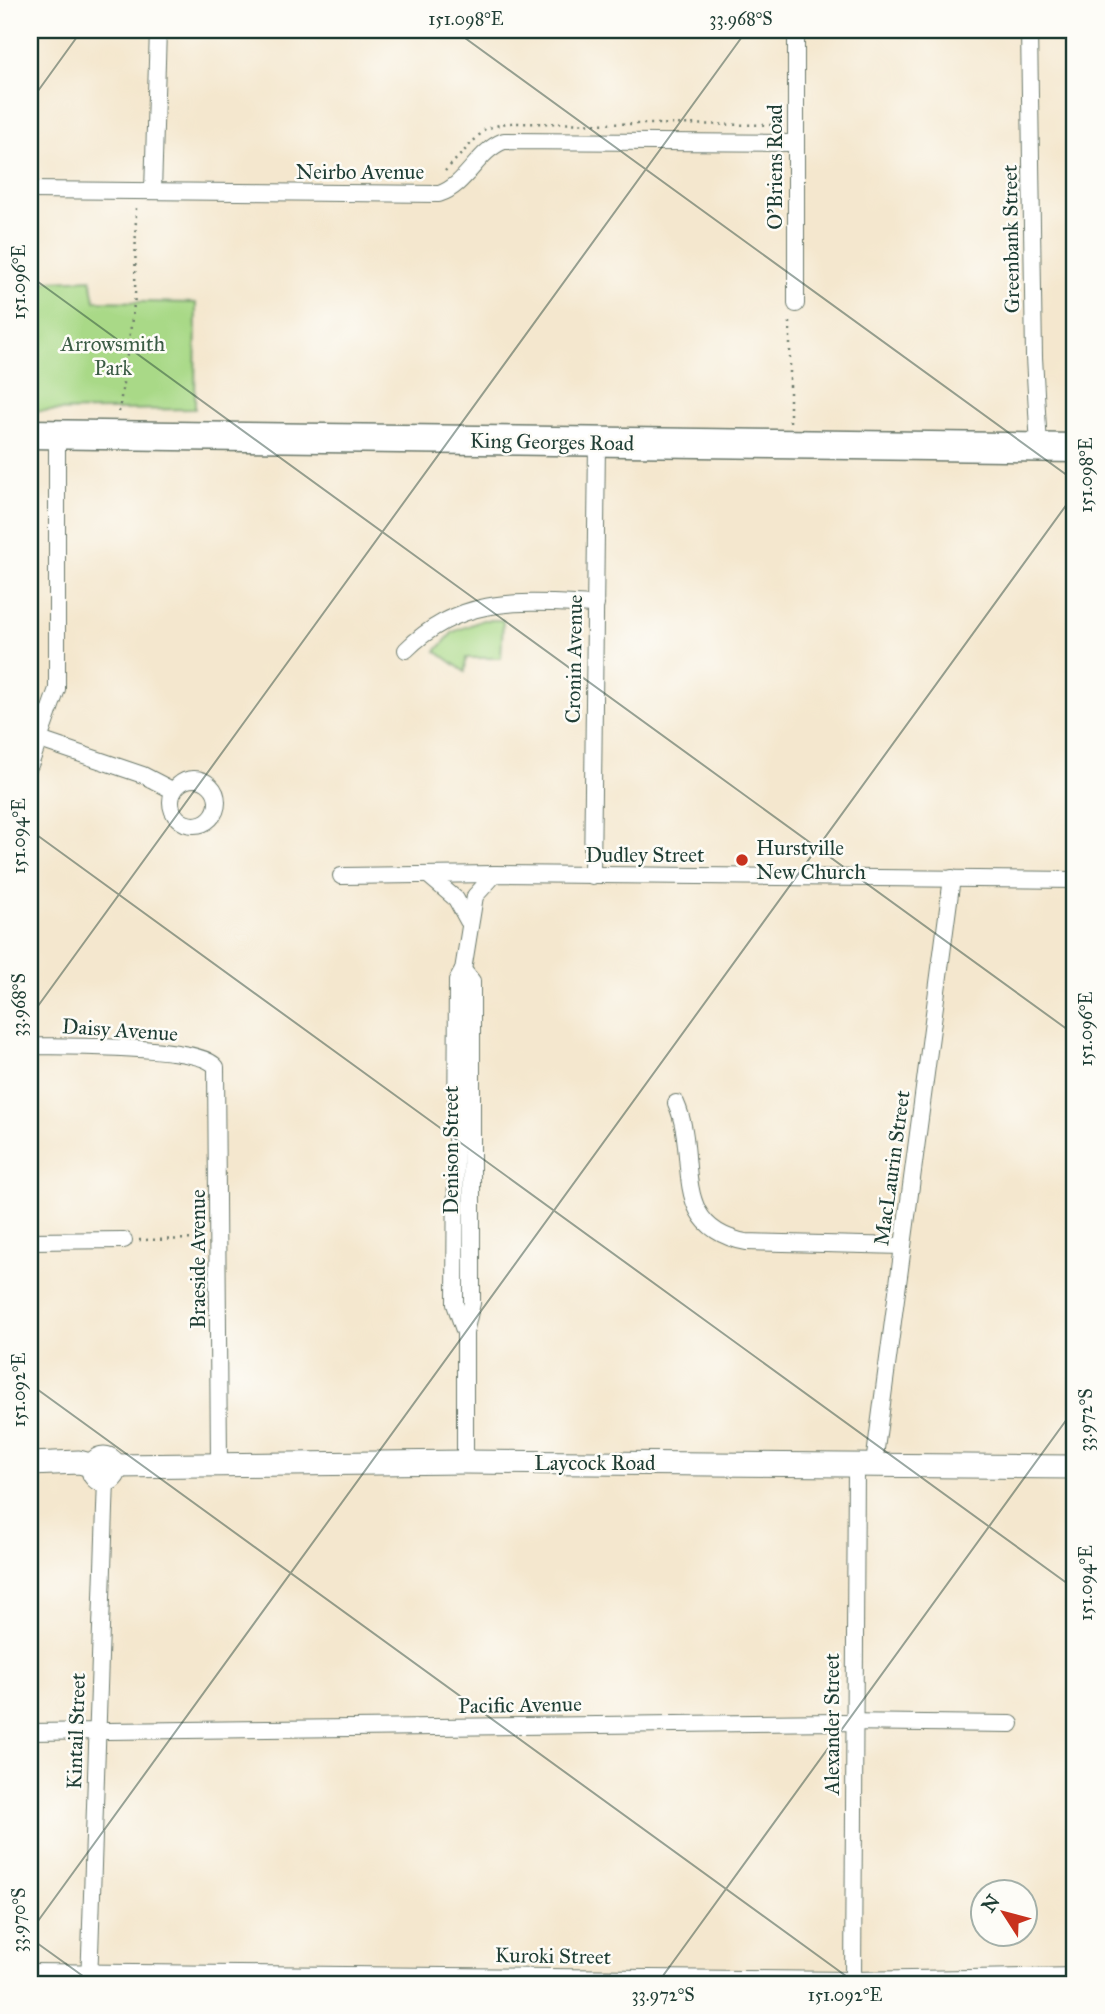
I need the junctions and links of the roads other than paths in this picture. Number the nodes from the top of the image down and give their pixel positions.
1 (158, 30) edge
2 (796, 30) edge
3 (1028, 30) edge
4 (795, 143) junction
5 (30, 190) edge
6 (153, 191) junction
7 (793, 304) road end
8 (43, 434) edge
9 (597, 443) junction
10 (1040, 447) junction
11 (1075, 448) edge
12 (596, 605) junction
13 (406, 650) dead end
14 (40, 740) junction
15 (30, 765) edge
16 (174, 791) dead end
17 (495, 874) junction
18 (341, 876) dead end
19 (429, 876) junction
20 (593, 876) junction
21 (952, 878) junction
22 (1075, 880) edge
23 (468, 921) junction
24 (30, 1046) edge
25 (208, 1059) joint
26 (676, 1103) dead end
27 (124, 1240) road end
28 (30, 1241) edge
29 (903, 1246) junction
30 (465, 1462) junction
31 (219, 1463) junction
32 (30, 1464) edge
33 (865, 1465) junction
34 (1075, 1467) edge
35 (105, 1471) junction
36 (853, 1722) junction
37 (1011, 1724) dead end
38 (30, 1732) edge
39 (97, 1732) junction
40 (30, 1972) edge
41 (1075, 1976) edge
42 (89, 1978) edge
43 (853, 1982) edge

1 - 6 street
2 - 4 street, O'Briens Road
3 - 10 street, Greenbank Street
4 - 6 street, Neirbo Avenue
4 - 7 street, O'Briens Road
5 - 6 street, Neirbo Avenue
8 - 9 highway, King Georges Road
8 - 14 street
9 - 10 highway, King Georges Road
9 - 12 street, Cronin Avenue
10 - 11 highway, King Georges Road
12 - 13 street
12 - 20 street, Cronin Avenue
14 - 15 street
14 - 16 street
17 - 19 street, Dudley Street
17 - 20 street, Dudley Street
17 - 23 street, Denison Street
18 - 19 street, Dudley Street
19 - 23 street
20 - 21 street, Dudley Street
21 - 22 street, Dudley Street
21 - 29 street, MacLaurin Street
23 - 30 street, Denison Street
24 - 25 street, Daisy Avenue
25 - 31 street, Braeside Avenue
26 - 29 street
27 - 28 street
29 - 33 street, MacLaurin Street
30 - 31 street, Laycock Road
30 - 33 street, Laycock Road
31 - 35 street, Laycock Road
32 - 35 street, Laycock Road
33 - 34 street, Laycock Road
33 - 36 street, Alexander Street
35 - 39 street, Kintail Street
36 - 37 street, Pacific Avenue
36 - 39 street, Pacific Avenue
36 - 43 street, Alexander Street
38 - 39 street, Pacific Avenue
39 - 42 street, Kintail Street
40 - 42 street, Kuroki Street
41 - 43 street, Kuroki Street
42 - 43 street, Kuroki Street

